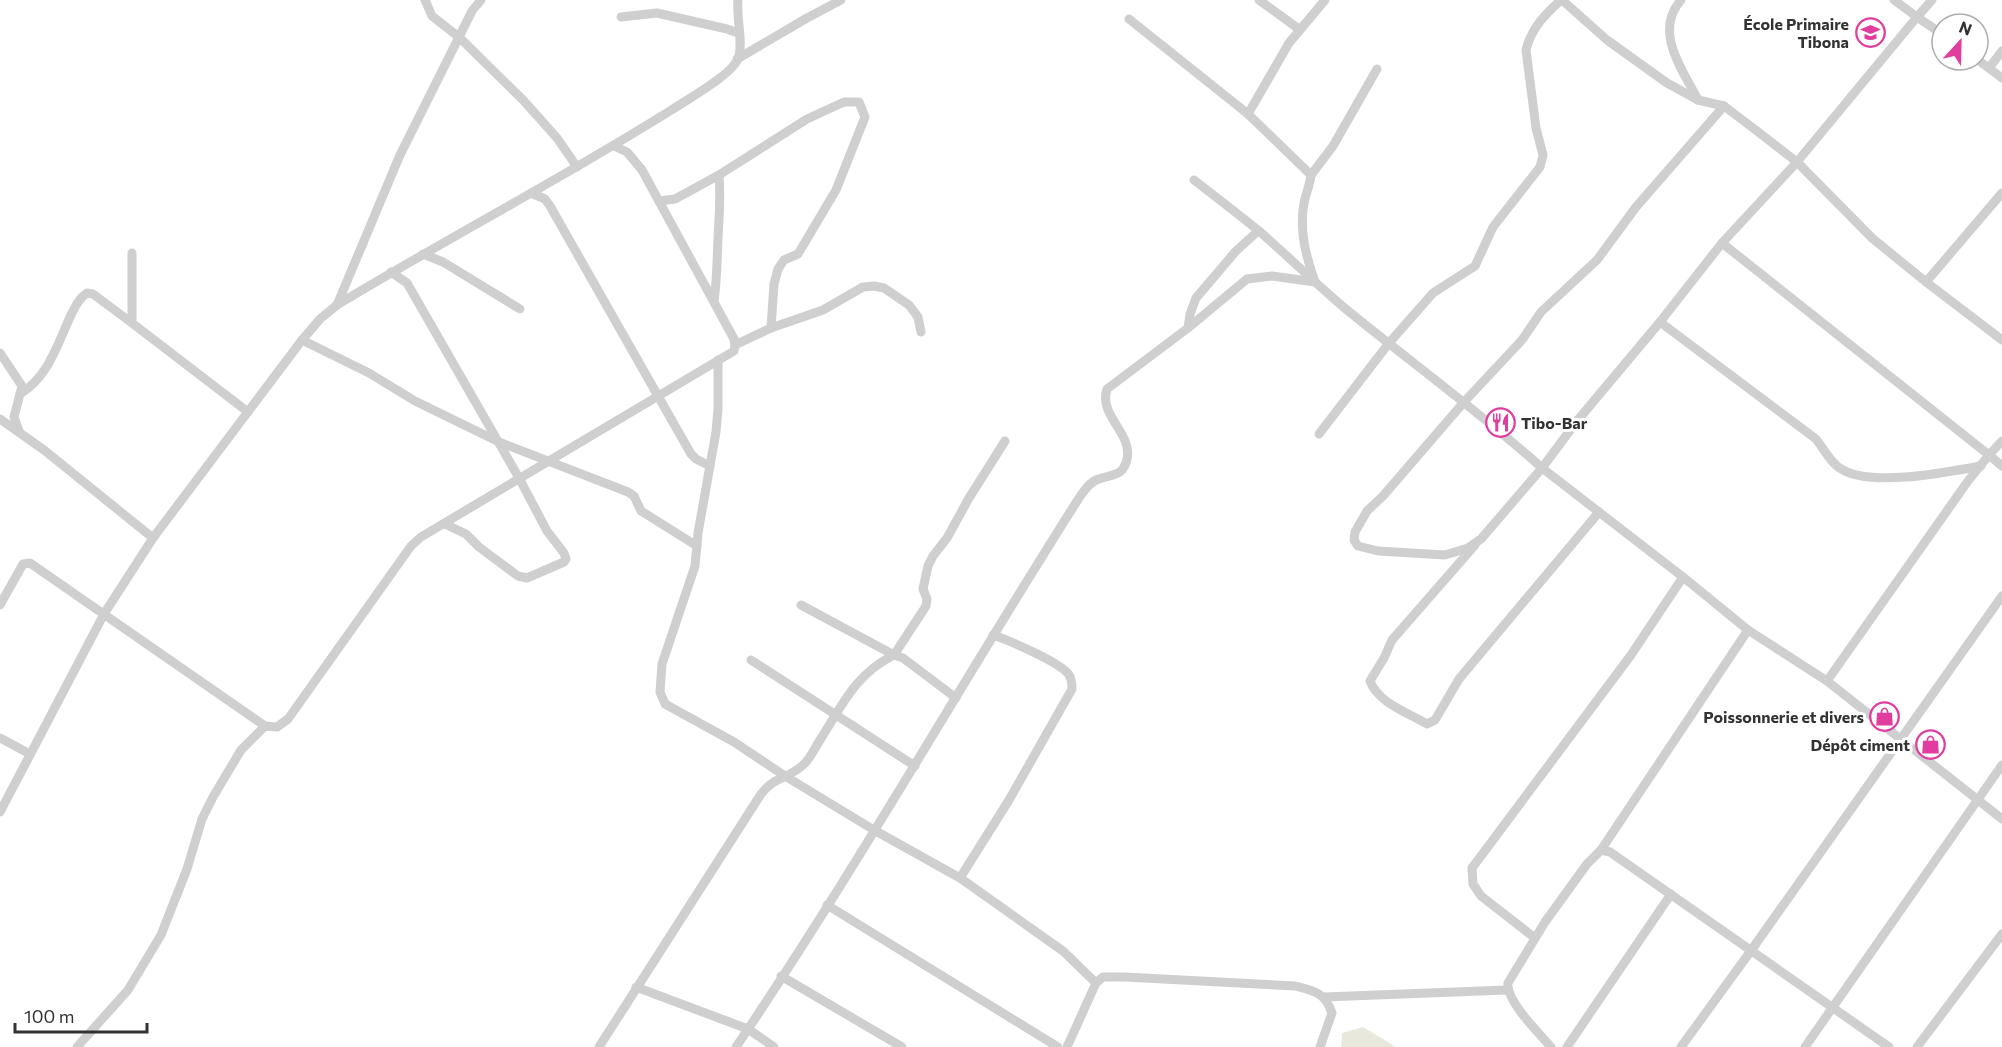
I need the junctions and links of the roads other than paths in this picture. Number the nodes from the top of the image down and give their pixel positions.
1 (425, 0) edge
2 (481, 0) edge
3 (738, 0) edge
4 (842, 0) edge
5 (1259, 0) edge
6 (1325, 0) edge
7 (1562, 0) edge
8 (1680, 0) edge
9 (1893, 0) edge
10 (1932, 0) edge
11 (621, 17) dead end
12 (1917, 17) junction
13 (1129, 19) dead end
14 (1930, 26) edge
15 (1299, 29) junction
16 (738, 33) junction
17 (460, 38) junction
18 (2002, 51) edge
19 (738, 60) junction
20 (1990, 67) edge
21 (1377, 69) dead end
22 (1990, 69) edge
23 (2002, 78) edge
24 (1698, 100) junction
25 (1724, 106) junction
26 (1248, 114) junction
27 (614, 146) junction
28 (1797, 162) junction
29 (577, 167) junction
30 (1311, 175) junction
31 (719, 176) junction
32 (1194, 180) dead end
33 (531, 193) junction
34 (2002, 193) edge
35 (658, 201) junction
36 (1258, 231) junction
37 (1722, 243) junction
38 (132, 253) dead end
39 (423, 254) junction
40 (391, 273) junction
41 (1315, 282) junction
42 (1926, 282) junction
43 (714, 301) junction
44 (337, 305) junction
45 (520, 309) dead end
46 (1660, 322) junction
47 (132, 323) junction
48 (771, 328) junction
49 (1188, 328) junction
50 (921, 332) dead end
51 (302, 340) junction
52 (2002, 340) edge
53 (1389, 343) junction
54 (735, 345) junction
55 (0, 353) edge
56 (718, 360) junction
57 (20, 394) junction
58 (658, 396) junction
59 (1464, 402) junction
60 (248, 412) junction
61 (0, 419) edge
62 (19, 431) junction
63 (1319, 434) dead end
64 (1005, 441) dead end
65 (2002, 441) edge
66 (499, 442) junction
67 (1989, 455) junction
68 (548, 461) junction
69 (711, 466) junction
70 (1981, 466) junction
71 (2002, 466) edge
72 (1542, 468) junction
73 (519, 478) junction
74 (1599, 512) junction
75 (445, 524) junction
76 (153, 538) junction
77 (1481, 539) junction
78 (697, 546) junction
79 (1683, 577) junction
80 (2002, 596) edge
81 (0, 605) edge
82 (801, 605) dead end
83 (104, 614) junction
84 (1748, 630) junction
85 (993, 634) junction
86 (894, 655) junction
87 (750, 660) dead end
88 (1827, 681) junction
89 (957, 698) junction
90 (836, 715) junction
91 (265, 726) junction
92 (0, 738) edge
93 (1901, 739) junction
94 (30, 754) junction
95 (2002, 765) edge
96 (915, 766) junction
97 (785, 776) junction
98 (1978, 800) junction
99 (0, 812) edge
100 (2002, 819) edge
101 (874, 830) junction
102 (1601, 850) junction
103 (960, 878) junction
104 (1671, 894) junction
105 (826, 905) junction
106 (2002, 934) edge
107 (1534, 938) junction
108 (1750, 952) junction
109 (782, 976) junction
110 (1096, 983) junction
111 (636, 987) junction
112 (1507, 990) junction
113 (1324, 997) junction
114 (1833, 1008) junction
115 (748, 1029) junction
116 (77, 1047) edge
117 (599, 1047) edge
118 (736, 1047) edge
119 (774, 1047) edge
120 (902, 1047) edge
121 (1058, 1047) edge
122 (1067, 1047) edge
123 (1320, 1047) edge
124 (1551, 1047) edge
125 (1567, 1047) edge
126 (1681, 1047) edge
127 (1805, 1047) edge
128 (1889, 1047) edge
129 (1917, 1047) edge

1 - 17 street
2 - 17 street
3 - 16 street
4 - 19 street
5 - 15 street
6 - 15 street
7 - 24 street
7 - 53 street
8 - 24 street
9 - 12 street
10 - 12 street
11 - 16 street
12 - 14 street
12 - 28 street
13 - 26 street
15 - 26 street
16 - 19 street
17 - 29 street
17 - 44 street
18 - 20 street
19 - 27 street
21 - 30 street
22 - 23 street
24 - 25 street
25 - 28 street
25 - 59 street
26 - 30 street
27 - 29 street
27 - 35 street
28 - 37 street
28 - 42 street
29 - 33 street
30 - 41 street
31 - 35 street
31 - 43 street
31 - 48 street
32 - 36 street
33 - 39 street
33 - 58 street
34 - 42 street
35 - 43 street
36 - 41 street
36 - 49 street
37 - 46 street
37 - 67 street
38 - 47 street
39 - 40 street
39 - 45 street
40 - 44 street
40 - 66 street
41 - 49 street
41 - 53 street
42 - 52 street
43 - 54 street
44 - 51 street
46 - 70 street
46 - 72 street
47 - 57 street
47 - 60 street
48 - 50 street
48 - 54 street
49 - 85 street
51 - 60 street
51 - 66 street
53 - 59 street
53 - 63 street
54 - 56 street
55 - 57 street
56 - 58 street
56 - 69 street
57 - 62 street
58 - 68 street
58 - 69 street
59 - 72 street
59 - 77 street
60 - 76 street
61 - 62 street
62 - 76 street
64 - 86 street
65 - 67 street
66 - 68 street
66 - 73 street
67 - 70 street
67 - 71 street
68 - 73 street
68 - 78 street
69 - 78 street
70 - 88 street
72 - 74 street
72 - 77 street
73 - 75 street
73 - 75 street
74 - 77 street
74 - 79 street
75 - 91 street
76 - 83 street
78 - 97 street
79 - 84 street
79 - 107 street
80 - 93 street
81 - 83 street
82 - 86 street
83 - 91 street
83 - 94 street
84 - 88 street
84 - 102 street
85 - 89 street
85 - 103 street
86 - 89 street
86 - 90 street
87 - 90 street
88 - 93 street
89 - 96 street
90 - 96 street
90 - 97 street
91 - 116 street
92 - 94 street
93 - 98 street
93 - 108 street
94 - 99 street
95 - 98 street
96 - 101 street
97 - 101 street
97 - 111 street
98 - 100 street
98 - 114 street
101 - 103 street
101 - 105 street
102 - 104 street
102 - 107 street
103 - 110 street
104 - 108 street
104 - 125 street
105 - 109 street
105 - 121 street
106 - 129 street
107 - 112 street
108 - 114 street
108 - 126 street
109 - 115 street
109 - 120 street
110 - 113 street
110 - 122 street
111 - 115 street
111 - 117 street
112 - 113 street
112 - 124 street
113 - 123 street
114 - 127 street
114 - 128 street
115 - 118 street
115 - 119 street

